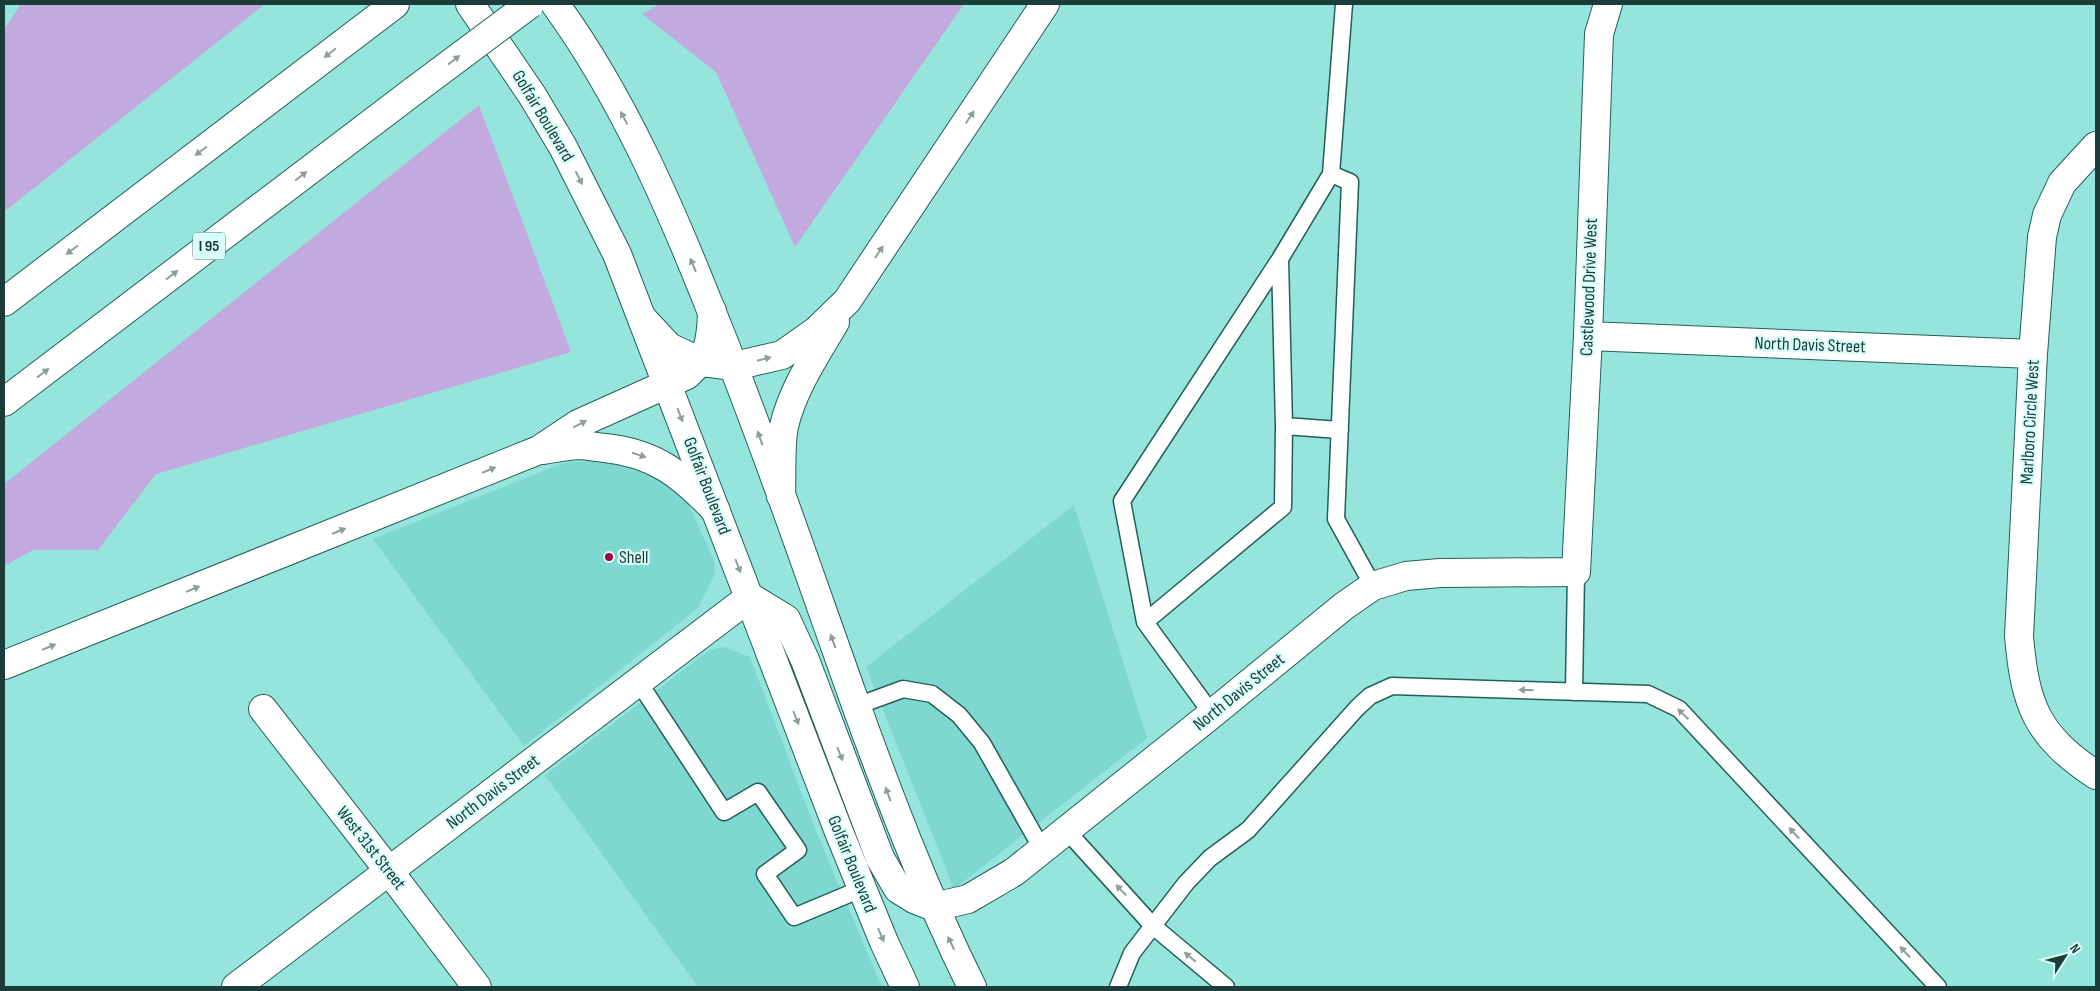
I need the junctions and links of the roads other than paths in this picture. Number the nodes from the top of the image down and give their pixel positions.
1 (395, 4) edge
2 (470, 4) edge
3 (530, 4) edge
4 (555, 4) edge
5 (1046, 4) edge
6 (1344, 4) edge
7 (1608, 4) edge
8 (2096, 146) edge
9 (1331, 174) junction
10 (1280, 260) junction
11 (847, 301) junction
12 (4, 302) edge
13 (712, 311) junction
14 (644, 320) junction
15 (1588, 336) junction
16 (2033, 354) junction
17 (701, 362) junction
18 (734, 366) junction
19 (668, 385) junction
20 (4, 402) edge
21 (1284, 426) junction
22 (1340, 430) junction
23 (539, 450) junction
24 (781, 496) junction
25 (716, 511) junction
26 (1576, 572) junction
27 (1373, 586) junction
28 (750, 597) junction
29 (1145, 622) junction
30 (4, 665) edge
31 (638, 681) junction
32 (1574, 692) junction
33 (857, 706) junction
34 (263, 710) dead end
35 (1212, 714) junction
36 (2096, 775) edge
37 (1066, 830) junction
38 (1042, 849) junction
39 (389, 871) junction
40 (861, 889) junction
41 (934, 906) junction
42 (1154, 926) junction
43 (236, 987) edge
44 (477, 987) edge
45 (905, 987) edge
46 (972, 987) edge
47 (1118, 987) edge
48 (1226, 987) edge
49 (1938, 987) edge

1 -> 12 main road
2 -> 14 main road, Golfair Boulevard
20 -> 3 main road, I 95, bridge
13 -> 4 main road
11 -> 5 main road
6 - 9 lane
7 - 15 main road, Castlewood Drive West
8 - 16 main road, Marlboro Circle West
9 - 10 lane
9 - 22 lane
10 - 21 lane
10 - 29 lane
18 -> 11 main road
11 - 24 main road
13 - 17 main road
13 - 18 main road
14 - 17 main road
14 - 19 main road, Golfair Boulevard
15 - 16 main road, North Davis Street
15 - 26 main road, Castlewood Drive West
16 - 36 main road, Marlboro Circle West
17 - 18 main road
17 - 19 main road
24 -> 18 main road
23 -> 19 main road
19 -> 25 main road, Golfair Boulevard
21 - 22 lane
21 - 29 lane
22 - 27 lane
23 -> 25 main road
30 -> 23 main road
33 -> 24 main road
25 -> 28 main road, Golfair Boulevard
26 - 27 main road, North Davis Street
26 - 32 lane
27 - 35 main road, North Davis Street
28 - 31 main road, North Davis Street
28 -> 40 main road, Golfair Boulevard
28 -> 41 main road
29 - 35 lane
31 - 39 main road, North Davis Street
31 - 40 lane
32 -> 42 lane
49 -> 32 lane
33 - 38 lane
41 -> 33 main road
34 - 39 main road, West 31st Street
35 - 37 main road, North Davis Street
37 - 38 main road, North Davis Street
42 -> 37 lane
38 - 41 main road, North Davis Street
39 - 43 main road, North Davis Street
39 - 44 main road, West 31st Street
40 -> 45 main road, Golfair Boulevard
46 -> 41 main road
42 - 47 lane
48 -> 42 lane

